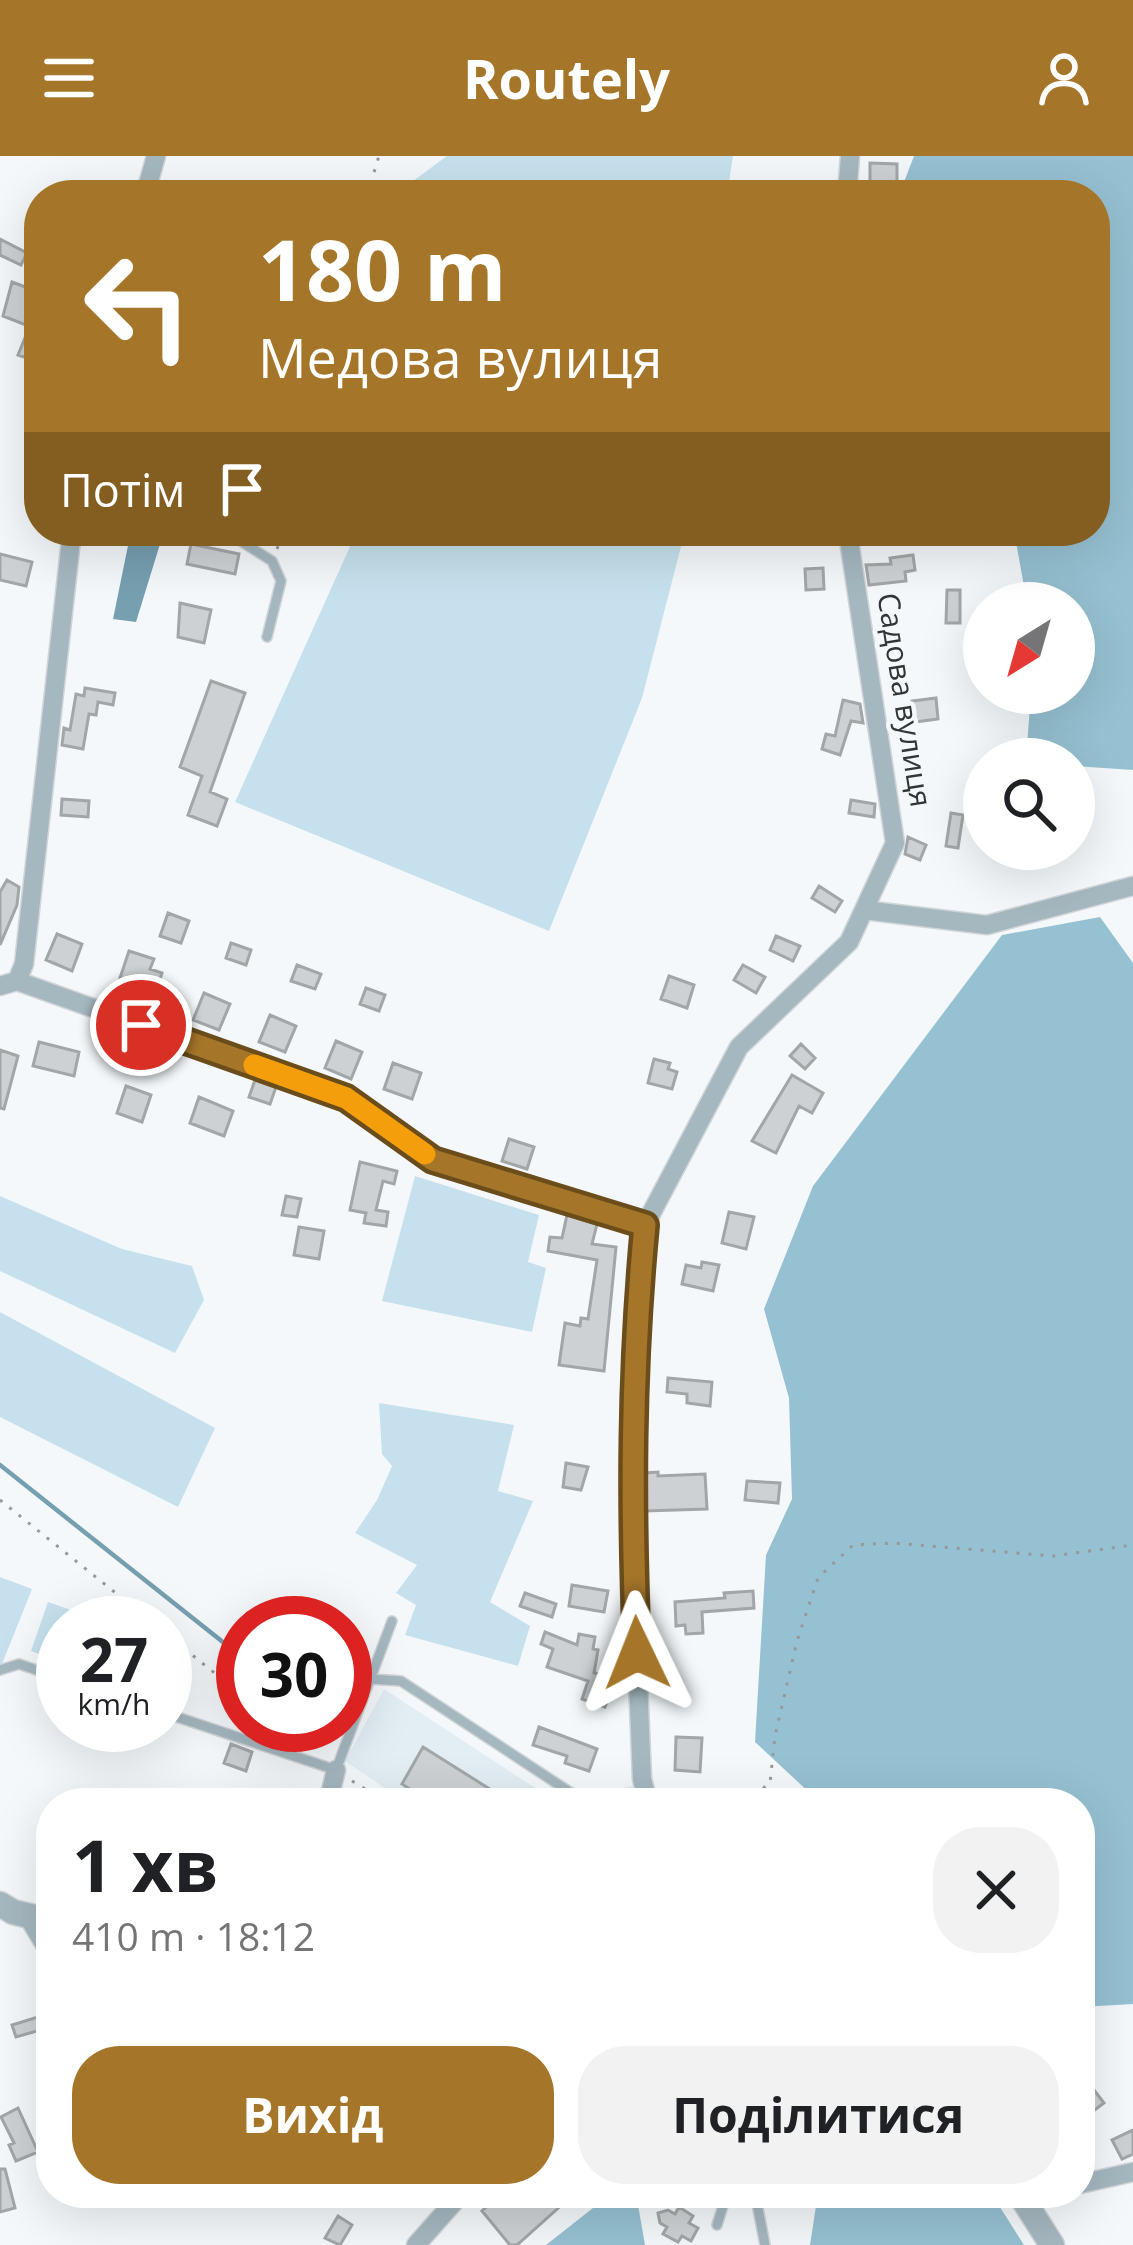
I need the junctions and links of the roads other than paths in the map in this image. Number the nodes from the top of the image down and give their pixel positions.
1 (70, 546) edge
2 (248, 546) edge
3 (850, 546) edge
4 (267, 637) dead end
5 (1133, 886) edge
6 (864, 910) junction
7 (9, 984) edge
8 (645, 1225) junction
9 (392, 1621) dead end
10 (36, 1669) edge
11 (0, 1670) edge
12 (372, 1674) edge
13 (372, 1679) edge
14 (192, 1722) edge
15 (343, 1752) edge
16 (336, 1770) junction
17 (332, 1788) edge
18 (564, 1788) edge
19 (644, 1788) edge
20 (0, 1904) edge
21 (36, 1917) edge
22 (1133, 2172) edge
23 (1095, 2181) edge
24 (449, 2208) edge
25 (722, 2208) edge
26 (758, 2208) edge
27 (1028, 2208) edge
28 (717, 2225) dead end
29 (416, 2245) edge
30 (765, 2245) edge
31 (1052, 2245) edge

1 - 7 street
2 - 4 lane
3 - 6 street, Садова вулиця
5 - 6 street
6 - 8 street, Садова вулиця
7 - 8 street
8 - 19 street, Садова вулиця
9 - 12 lane
10 - 11 lane
13 - 18 lane
14 - 16 lane
15 - 16 lane
16 - 17 street
20 - 21 street
22 - 23 street
24 - 29 street
25 - 28 lane
26 - 30 lane
27 - 31 street

